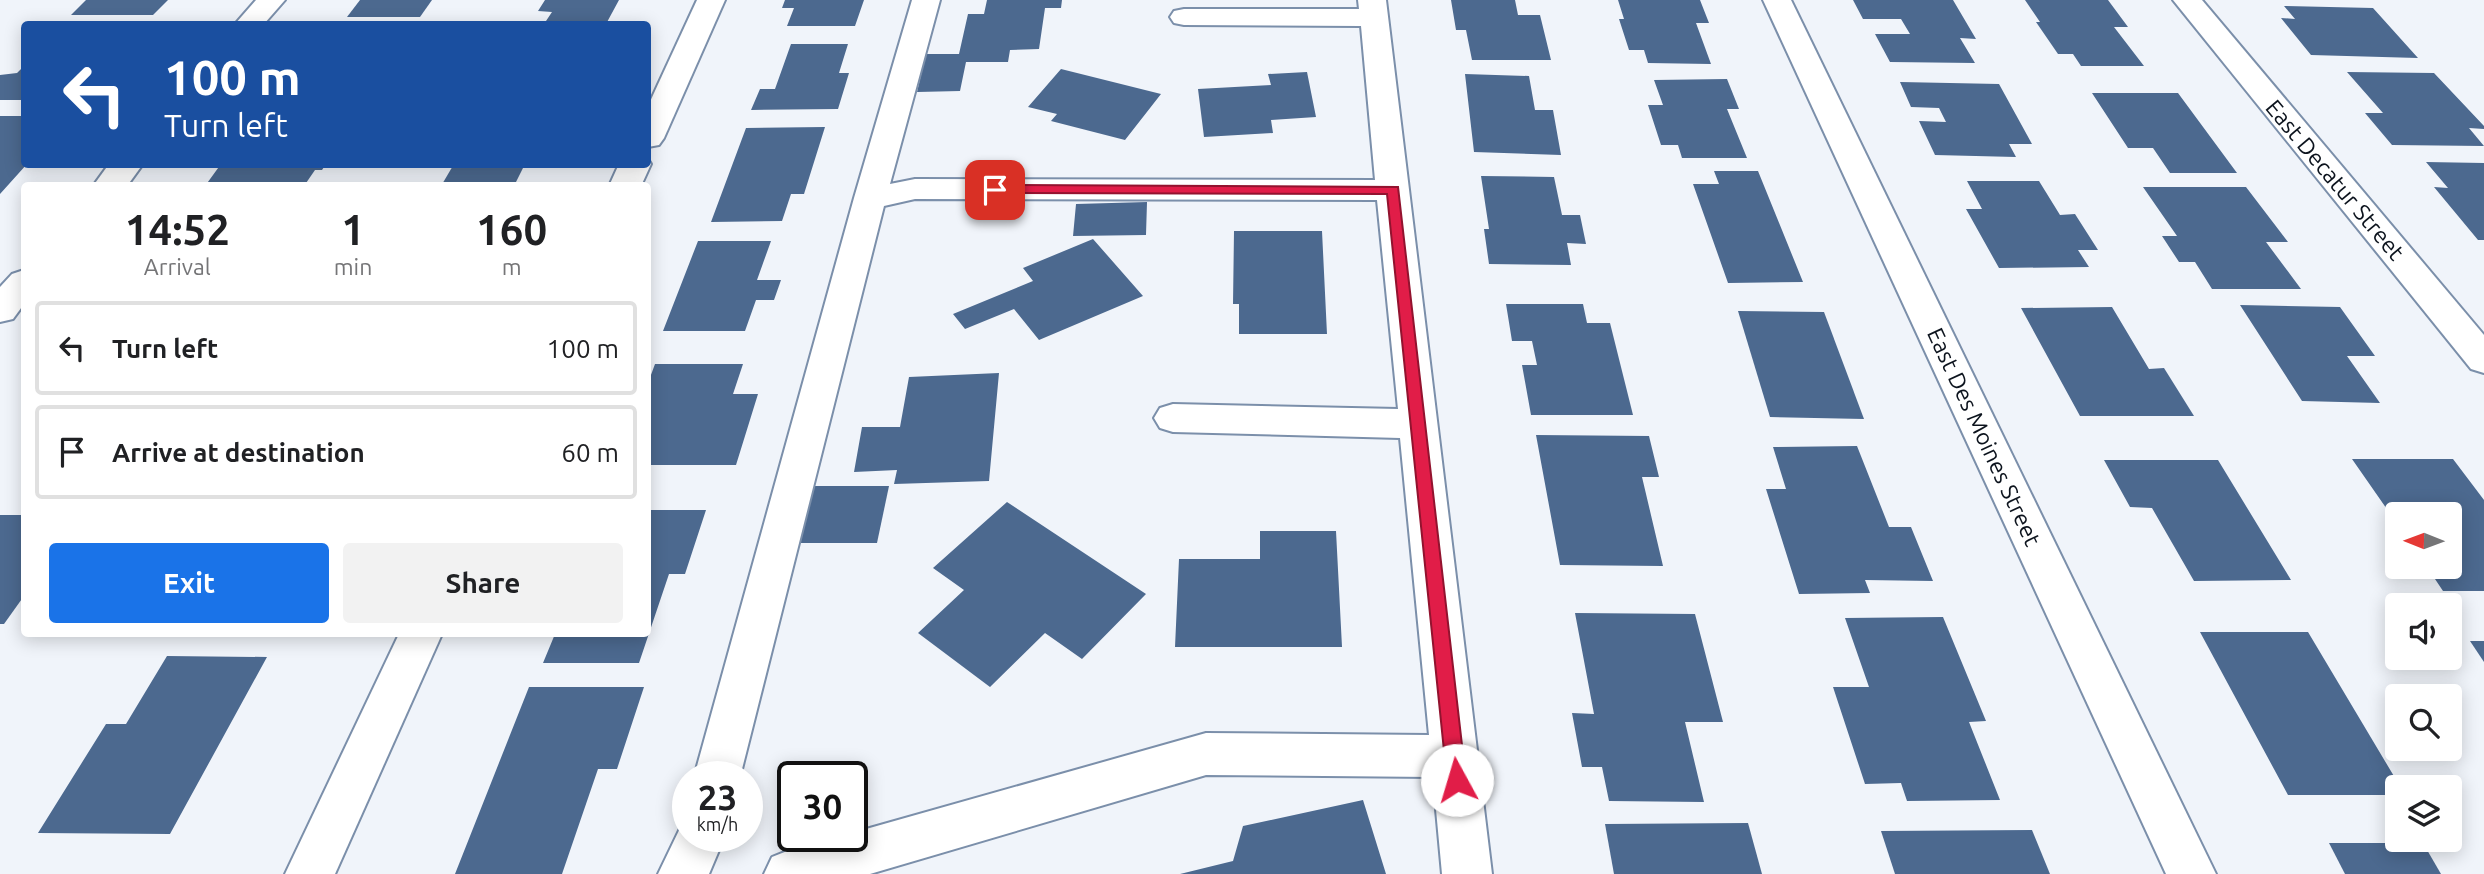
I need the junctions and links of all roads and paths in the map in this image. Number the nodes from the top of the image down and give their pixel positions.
1 (271, 0) edge
2 (710, 0) edge
3 (926, 0) edge
4 (1777, 0) edge
5 (2187, 0) edge
6 (1373, 9) edge
7 (1184, 18) dead end
8 (253, 21) edge
9 (651, 131) edge
10 (124, 168) edge
11 (112, 182) edge
12 (1393, 190) junction
13 (870, 198) junction
14 (21, 286) edge
15 (0, 310) edge
16 (2484, 360) edge
17 (1173, 418) dead end
18 (1418, 424) junction
19 (419, 637) edge
20 (1454, 757) junction
21 (721, 761) edge
22 (695, 852) edge
23 (310, 874) edge
24 (683, 874) edge
25 (789, 874) edge
26 (1467, 874) edge
27 (2191, 874) edge

1 - 8 street
2 - 9 street
3 - 13 street
4 - 27 street, East Des Moines Street
5 - 16 street, East Decatur Street
6 - 7 street
6 - 12 street
10 - 11 street
12 - 13 street
12 - 18 street
13 - 21 street
14 - 15 street
17 - 18 street
18 - 20 street
19 - 23 street
20 - 25 street
20 - 26 street
22 - 24 street

